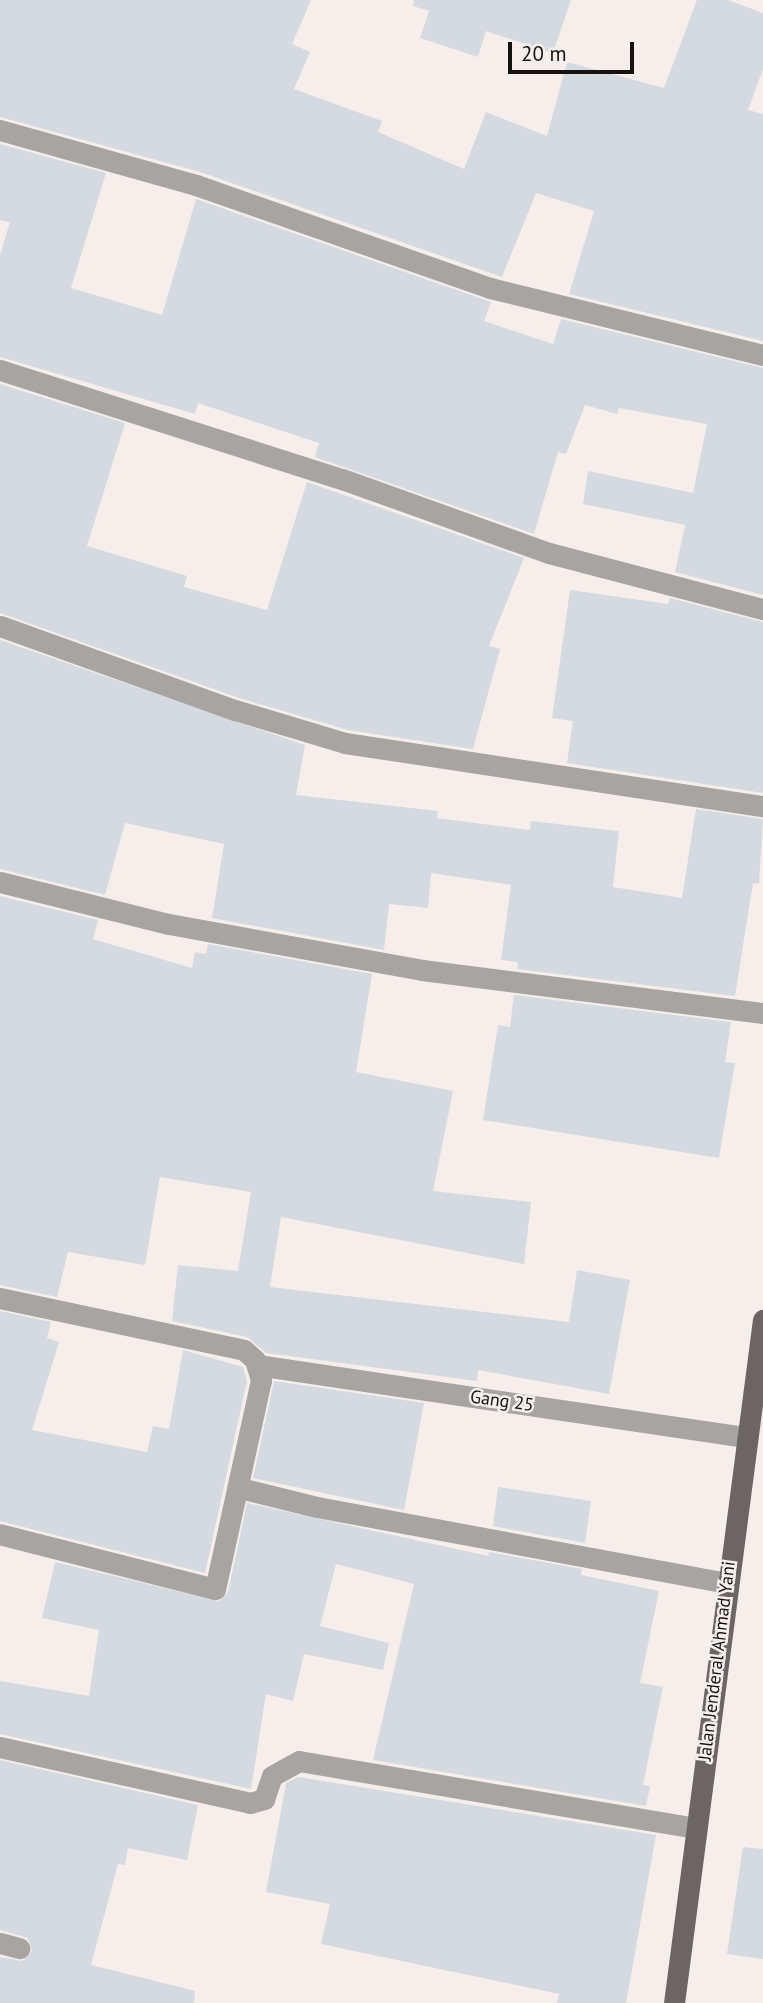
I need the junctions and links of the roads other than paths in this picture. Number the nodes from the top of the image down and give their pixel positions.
1 (0, 130) edge
2 (763, 355) edge
3 (0, 370) edge
4 (763, 609) edge
5 (0, 626) edge
6 (763, 806) edge
7 (0, 881) edge
8 (763, 1013) edge
9 (0, 1298) edge
10 (763, 1320) edge
11 (257, 1365) junction
12 (746, 1437) junction
13 (240, 1488) junction
14 (0, 1534) edge
15 (727, 1583) junction
16 (0, 1747) edge
17 (696, 1828) junction
18 (674, 2003) edge

1 - 2 street
3 - 4 street
5 - 6 street
7 - 8 street
9 - 11 street
10 - 12 main road, Jalan Jenderal Ahmad Yani
11 - 12 street, Gang 25
11 - 13 street
12 - 15 main road, Jalan Jenderal Ahmad Yani
13 - 14 street
13 - 15 street
15 - 17 main road, Jalan Jenderal Ahmad Yani
16 - 17 street
17 - 18 main road, Jalan Jenderal Ahmad Yani

